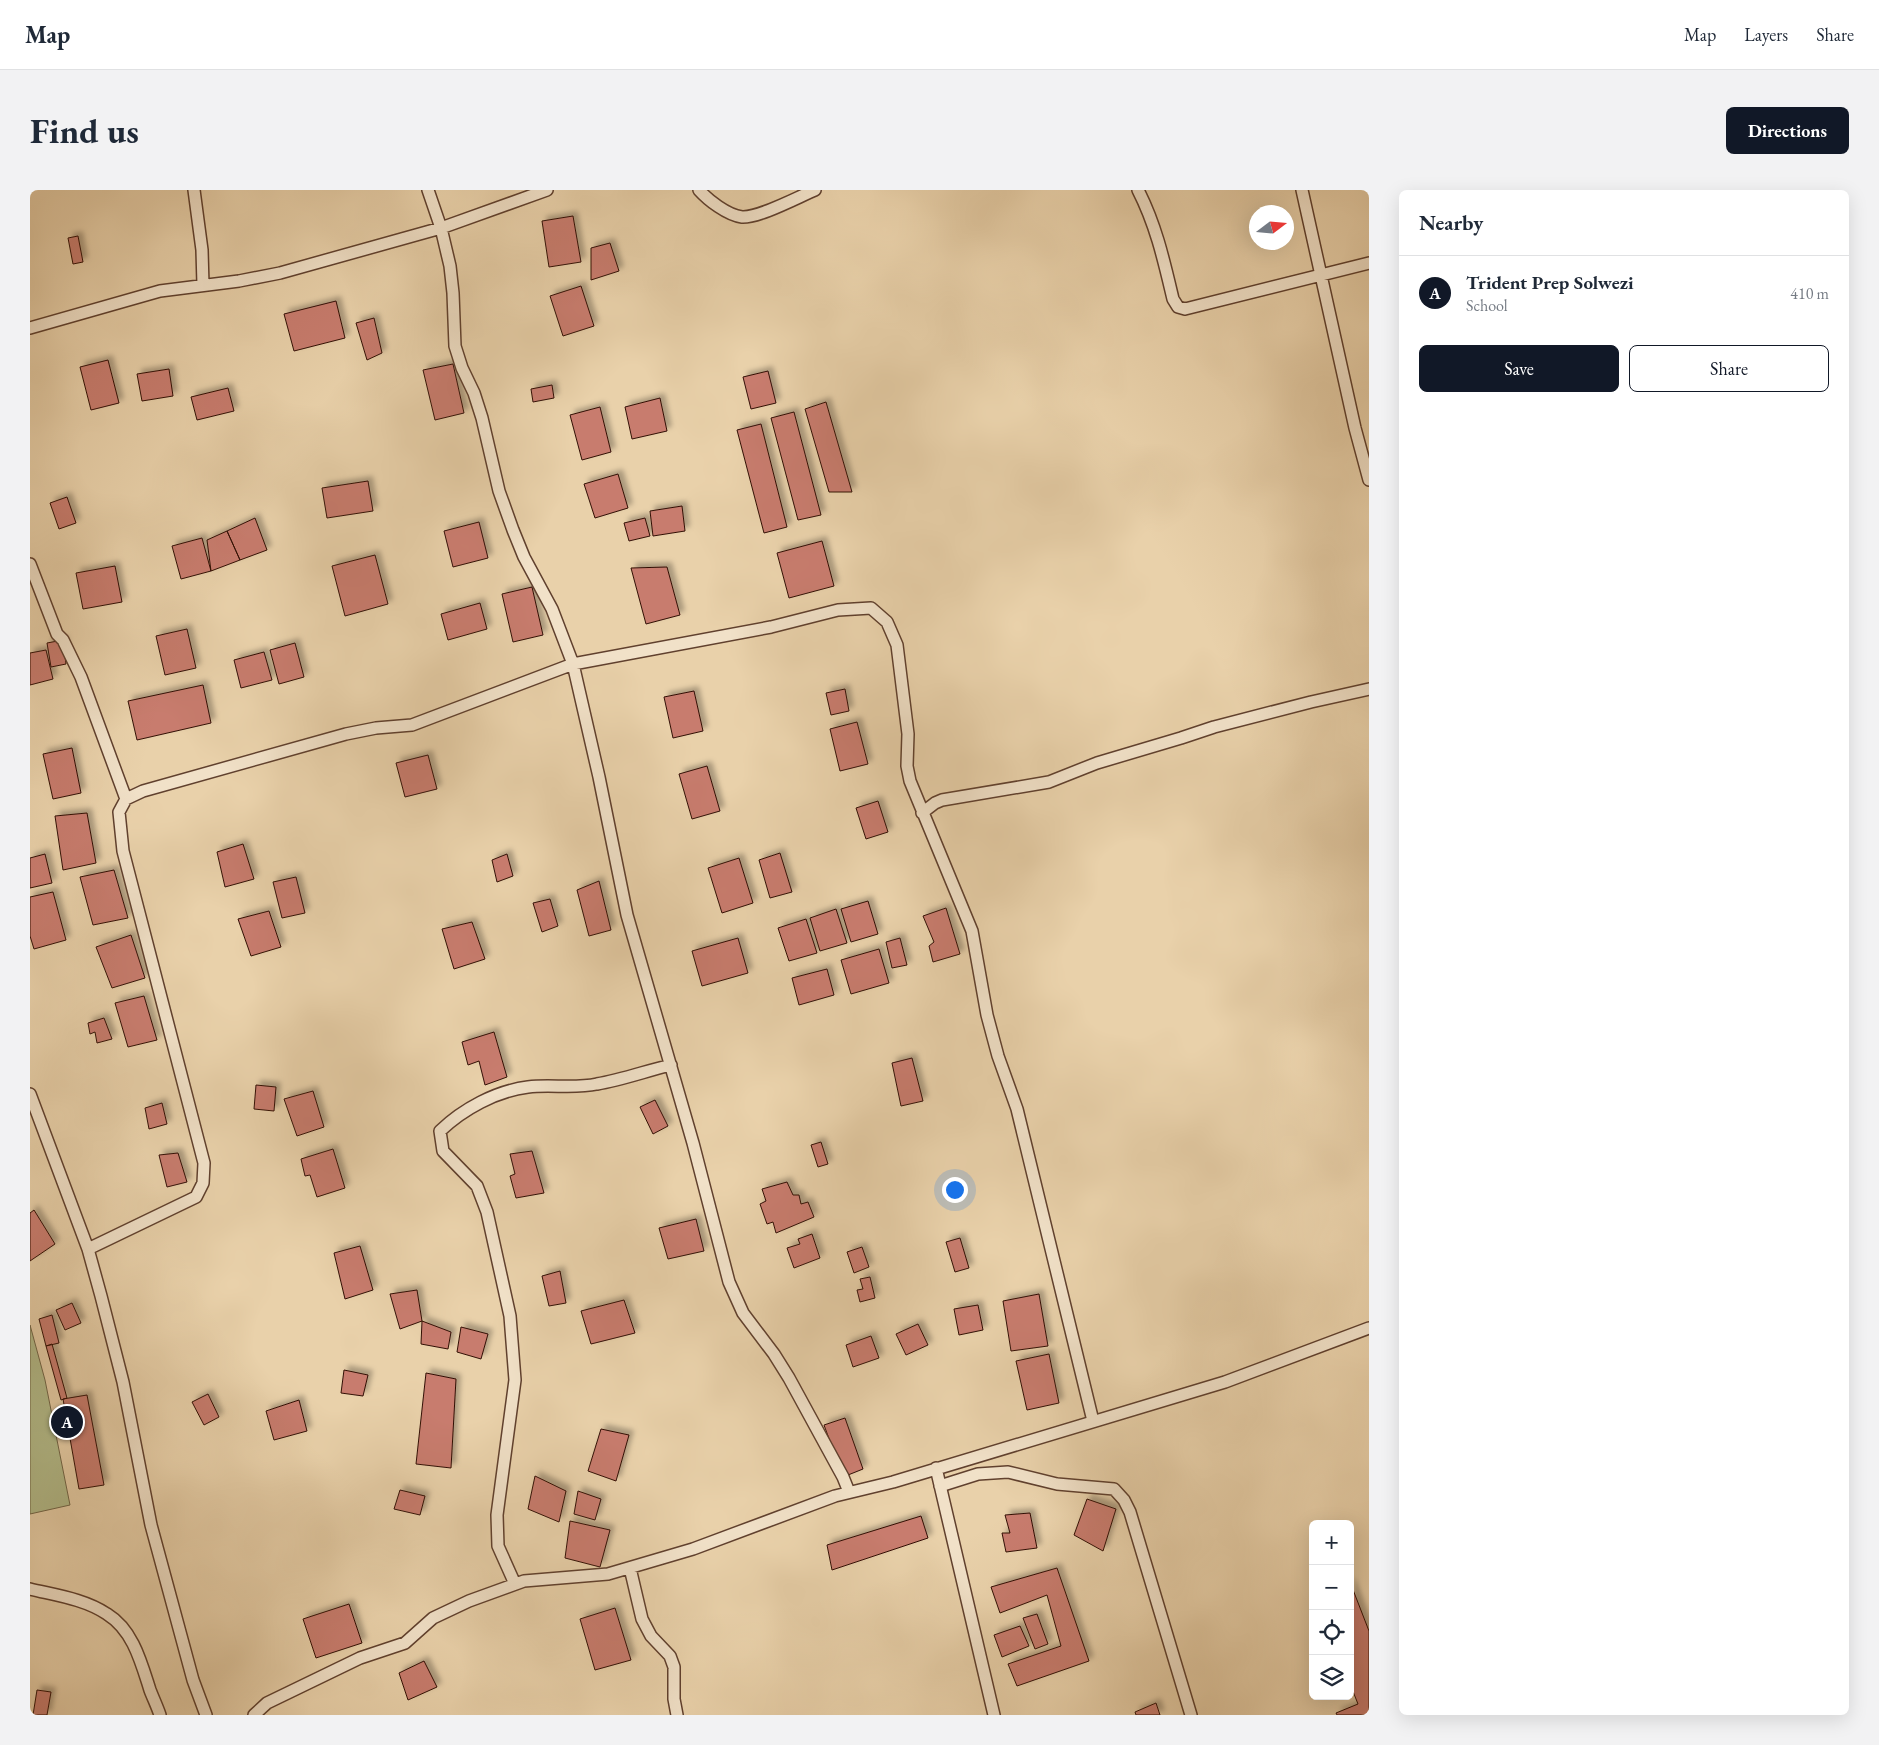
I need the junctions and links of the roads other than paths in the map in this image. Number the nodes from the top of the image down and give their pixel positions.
1 (194, 190) edge
2 (428, 190) edge
3 (547, 190) edge
4 (699, 190) edge
5 (815, 190) edge
6 (1138, 190) edge
7 (1302, 190) edge
8 (441, 228) junction
9 (1369, 263) edge
10 (1322, 276) junction
11 (203, 285) junction
12 (30, 328) edge
13 (1369, 480) edge
14 (30, 564) edge
15 (573, 664) junction
16 (1369, 689) edge
17 (126, 799) junction
18 (922, 813) junction
19 (671, 1065) junction
20 (30, 1094) edge
21 (88, 1249) junction
22 (1369, 1328) edge
23 (1093, 1420) junction
24 (936, 1468) junction
25 (940, 1486) junction
26 (849, 1492) junction
27 (630, 1568) junction
28 (515, 1584) junction
29 (30, 1589) edge
30 (160, 1715) edge
31 (206, 1715) edge
32 (254, 1715) edge
33 (677, 1715) edge
34 (994, 1715) edge
35 (1191, 1715) edge

1 - 11 street
2 - 8 street
3 - 8 street
4 - 5 street
6 - 10 street
7 - 10 street
8 - 11 street
8 - 15 street
9 - 10 street
10 - 13 street
11 - 12 street
14 - 17 street
15 - 17 street
15 - 18 street
15 - 19 street
16 - 18 street
17 - 21 street
18 - 23 street
19 - 26 street
19 - 28 street
20 - 21 street
21 - 31 street
22 - 23 street
23 - 24 street
24 - 25 street
24 - 26 street
25 - 34 street
25 - 35 street
26 - 27 street
27 - 28 street
27 - 33 street
28 - 32 street
29 - 30 street

